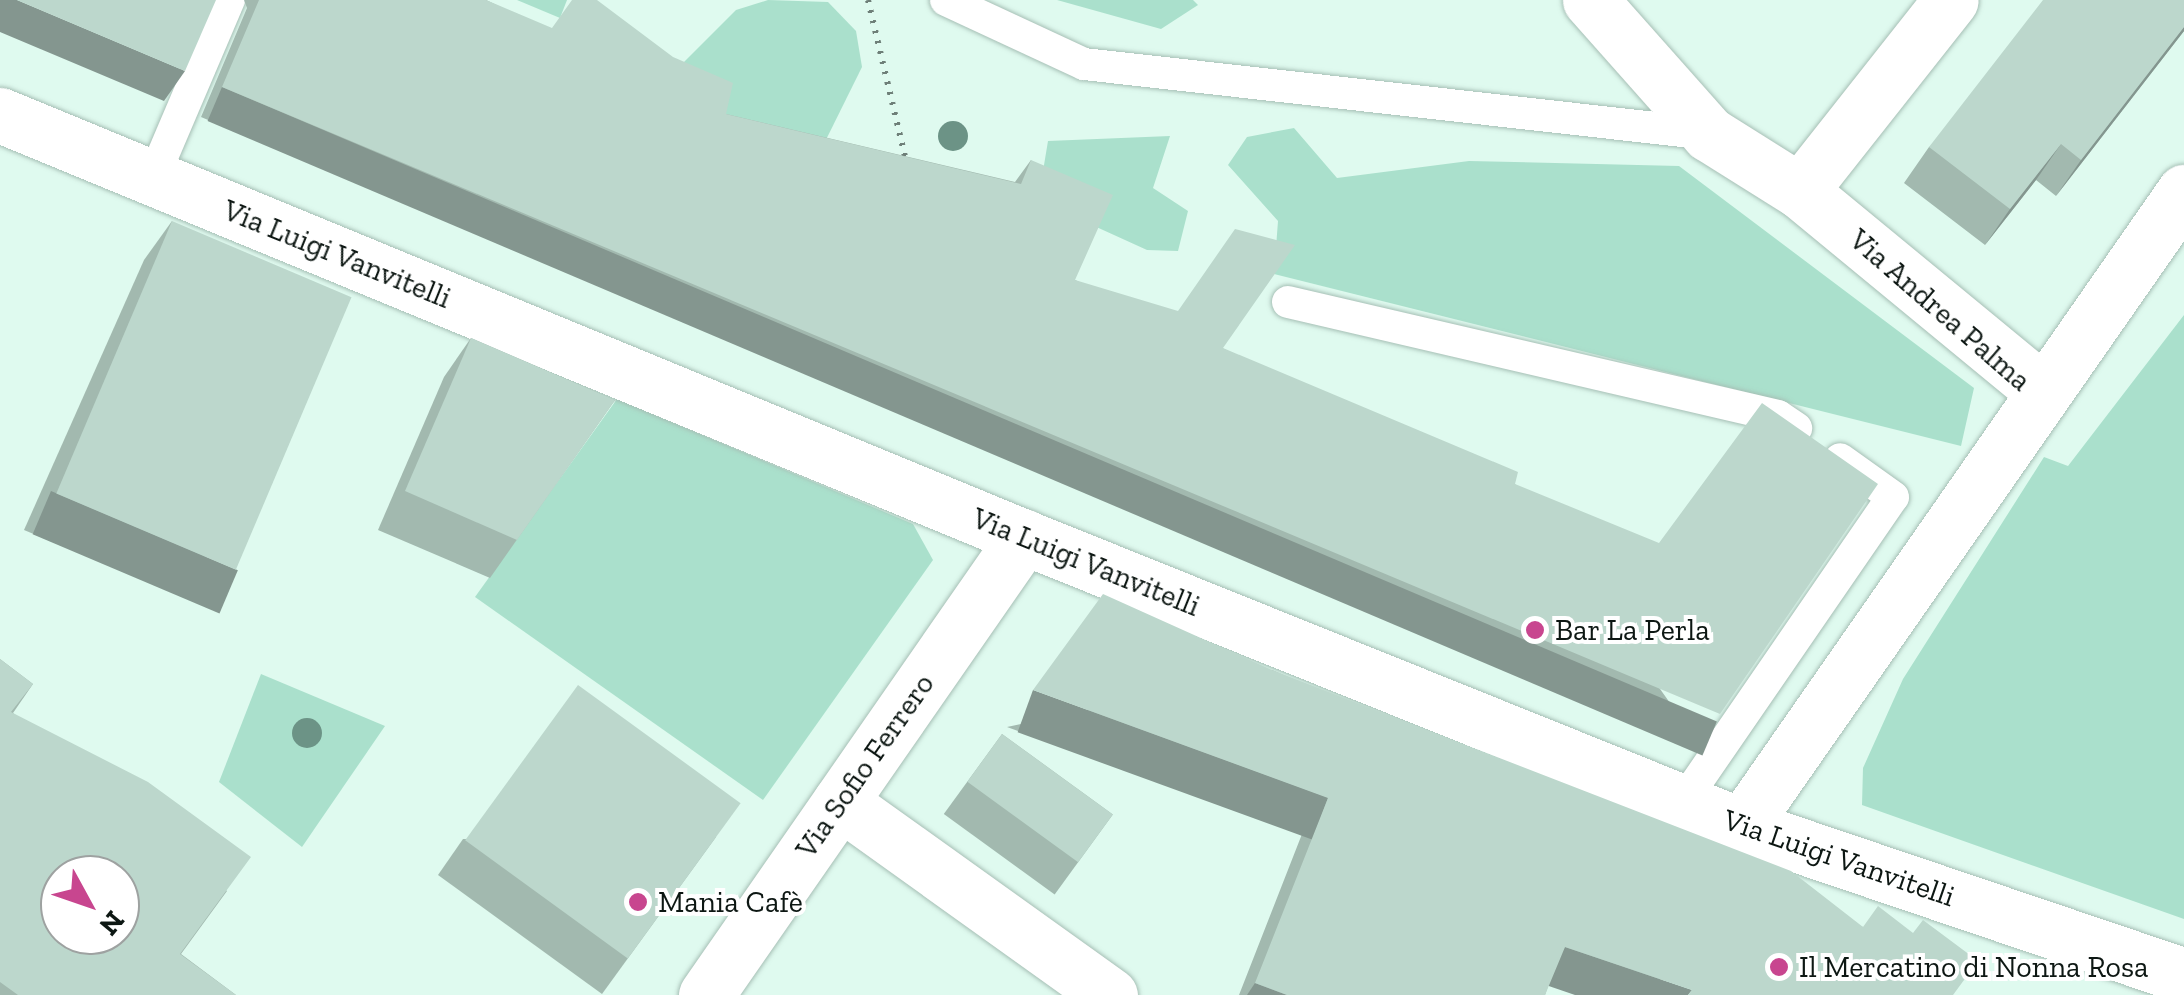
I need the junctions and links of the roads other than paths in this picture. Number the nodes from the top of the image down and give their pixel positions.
1 (229, 0) edge
2 (946, 0) edge
3 (1590, 0) edge
4 (1951, 0) edge
5 (0, 115) edge
6 (1709, 134) junction
7 (153, 178) junction
8 (1800, 192) junction
9 (2180, 207) edge
10 (1288, 302) dead end
11 (2040, 388) junction
12 (1024, 537) junction
13 (840, 802) junction
14 (1683, 802) junction
15 (1742, 826) junction
16 (2184, 976) edge
17 (706, 995) edge
18 (1110, 995) edge

1 - 7 lane
2 - 6 lane
3 - 6 street, Via Andrea Palma
4 - 8 street
5 - 7 street, Via Luigi Vanvitelli
6 - 8 street, Via Andrea Palma
7 - 12 street, Via Luigi Vanvitelli
8 - 11 street, Via Andrea Palma
9 - 11 street
10 - 14 lane
11 - 15 street, Via Andrea Palma
12 - 13 street, Via Sofio Ferrero
12 - 14 street, Via Luigi Vanvitelli
13 - 17 street, Via Sofio Ferrero
13 - 18 street
14 - 15 street, Via Luigi Vanvitelli
15 - 16 street, Via Luigi Vanvitelli

